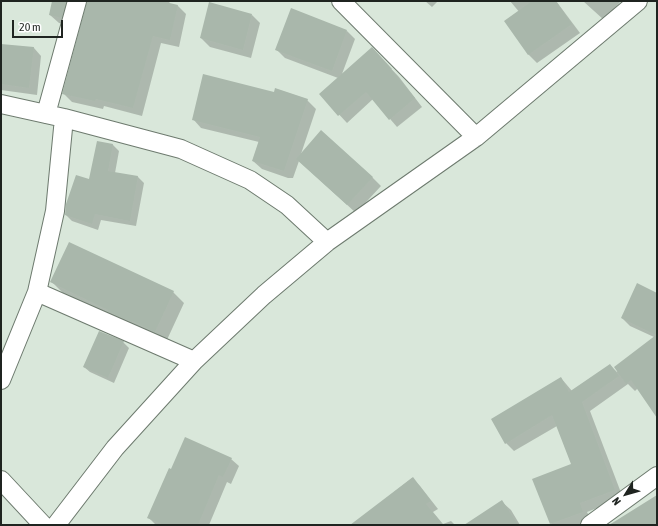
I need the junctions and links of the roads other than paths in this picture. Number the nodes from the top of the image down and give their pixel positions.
1 (77, 1) edge
2 (341, 1) edge
3 (638, 1) edge
4 (1, 104) edge
5 (46, 114) junction
6 (64, 118) junction
7 (476, 137) junction
8 (327, 242) junction
9 (37, 292) junction
10 (194, 361) junction
11 (1, 380) edge
12 (657, 476) edge
13 (1, 480) edge
14 (43, 525) edge
15 (56, 525) edge
16 (590, 525) edge

1 - 5 street
2 - 7 street
3 - 7 street
4 - 5 street
5 - 6 street
6 - 8 street
6 - 9 street
7 - 8 street
8 - 10 street
9 - 10 street
9 - 11 street
10 - 15 street
12 - 16 street
13 - 14 street

